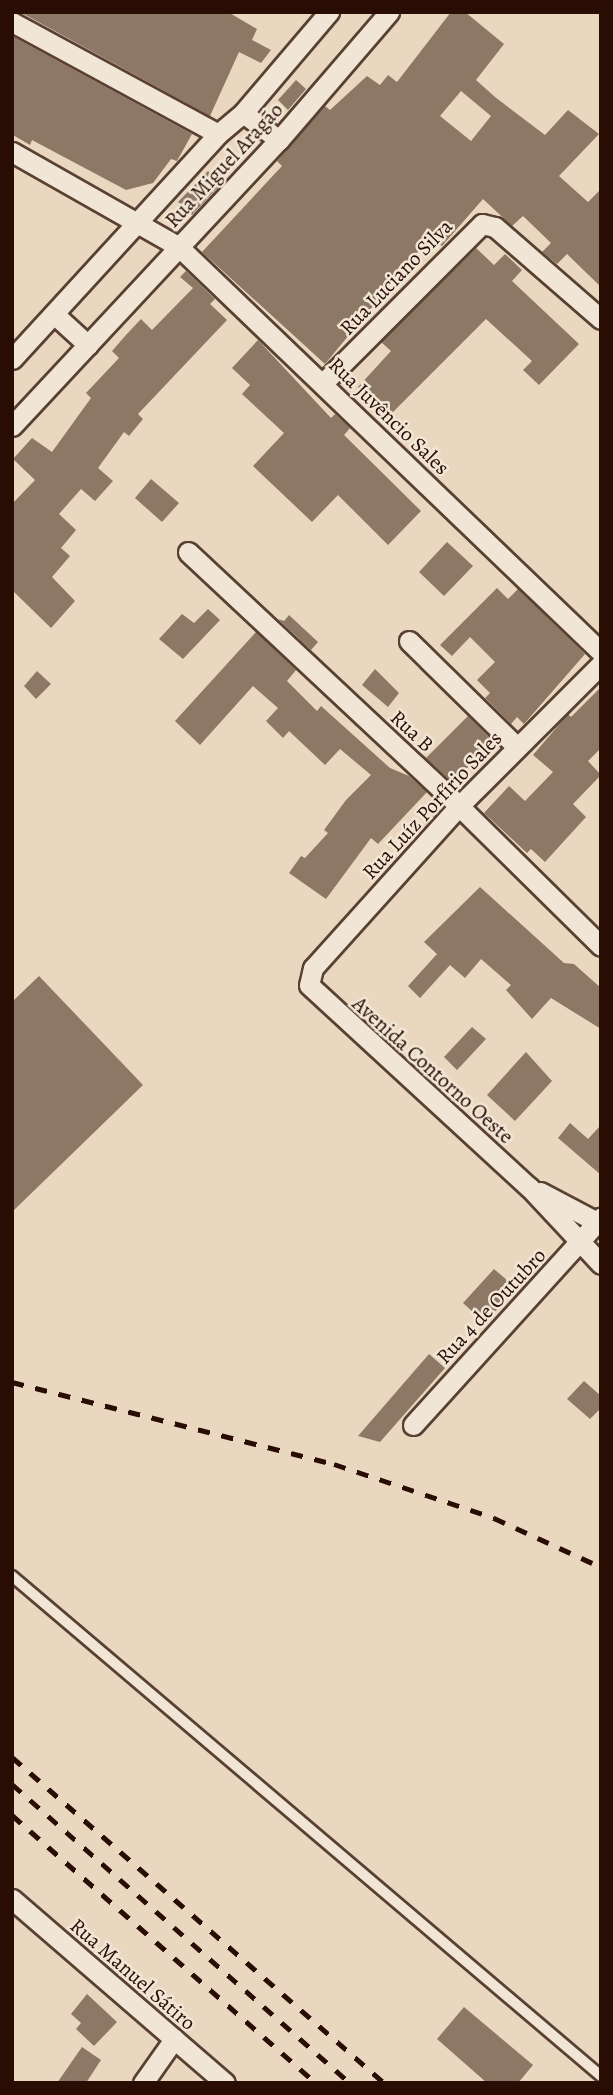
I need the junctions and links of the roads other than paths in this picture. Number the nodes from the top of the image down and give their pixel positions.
1 (329, 12) edge
2 (389, 12) edge
3 (12, 22) edge
4 (243, 113) junction
5 (218, 134) junction
6 (279, 140) junction
7 (12, 152) edge
8 (139, 221) junction
9 (179, 247) junction
10 (54, 314) junction
11 (601, 319) edge
12 (88, 345) junction
13 (12, 359) edge
14 (323, 383) junction
15 (12, 426) edge
16 (188, 552) dead end
17 (409, 641) dead end
18 (601, 652) edge
19 (601, 664) edge
20 (517, 747) junction
21 (459, 806) junction
22 (601, 946) edge
23 (309, 985) joint
24 (529, 1187) junction
25 (600, 1221) edge
26 (579, 1244) junction
27 (601, 1264) edge
28 (413, 1425) dead end
29 (12, 1576) edge
30 (12, 1899) edge
31 (174, 2039) junction
32 (601, 2076) edge
33 (143, 2083) edge
34 (225, 2083) edge

1 - 4 street, Rua Miguel Aragão
2 - 6 street, Rua Miguel Aragão
3 - 5 street
4 - 5 street, Rua Miguel Aragão
4 - 6 street
5 - 8 street, Rua Miguel Aragão
6 - 9 street, Rua Miguel Aragão
7 - 8 street, Rua Juvêncio Sales
8 - 9 street, Rua Juvêncio Sales
8 - 10 street, Rua Miguel Aragão
9 - 12 street, Rua Miguel Aragão
9 - 14 street, Rua Juvêncio Sales
10 - 12 street
10 - 13 street, Rua Miguel Aragão
11 - 14 street, Rua Luciano Silva
12 - 15 street, Rua Miguel Aragão
14 - 18 street, Rua Juvêncio Sales
16 - 21 street, Rua B
17 - 20 street
19 - 20 street, Rua Luíz Porfírio Sales
20 - 21 street, Rua Luíz Porfírio Sales
21 - 22 street, Rua B
21 - 23 street, Rua Luíz Porfírio Sales
23 - 24 street, Avenida Contorno Oeste
24 - 25 street, Avenida Contorno Oeste
24 - 26 street, Avenida Contorno Oeste
25 - 26 street, Rua 4 de Outubro
26 - 27 street, Avenida Contorno Oeste
26 - 28 street, Rua 4 de Outubro
29 - 32 lane
30 - 31 street, Rua Manuel Sátiro
31 - 33 street
31 - 34 street, Rua Manuel Sátiro

